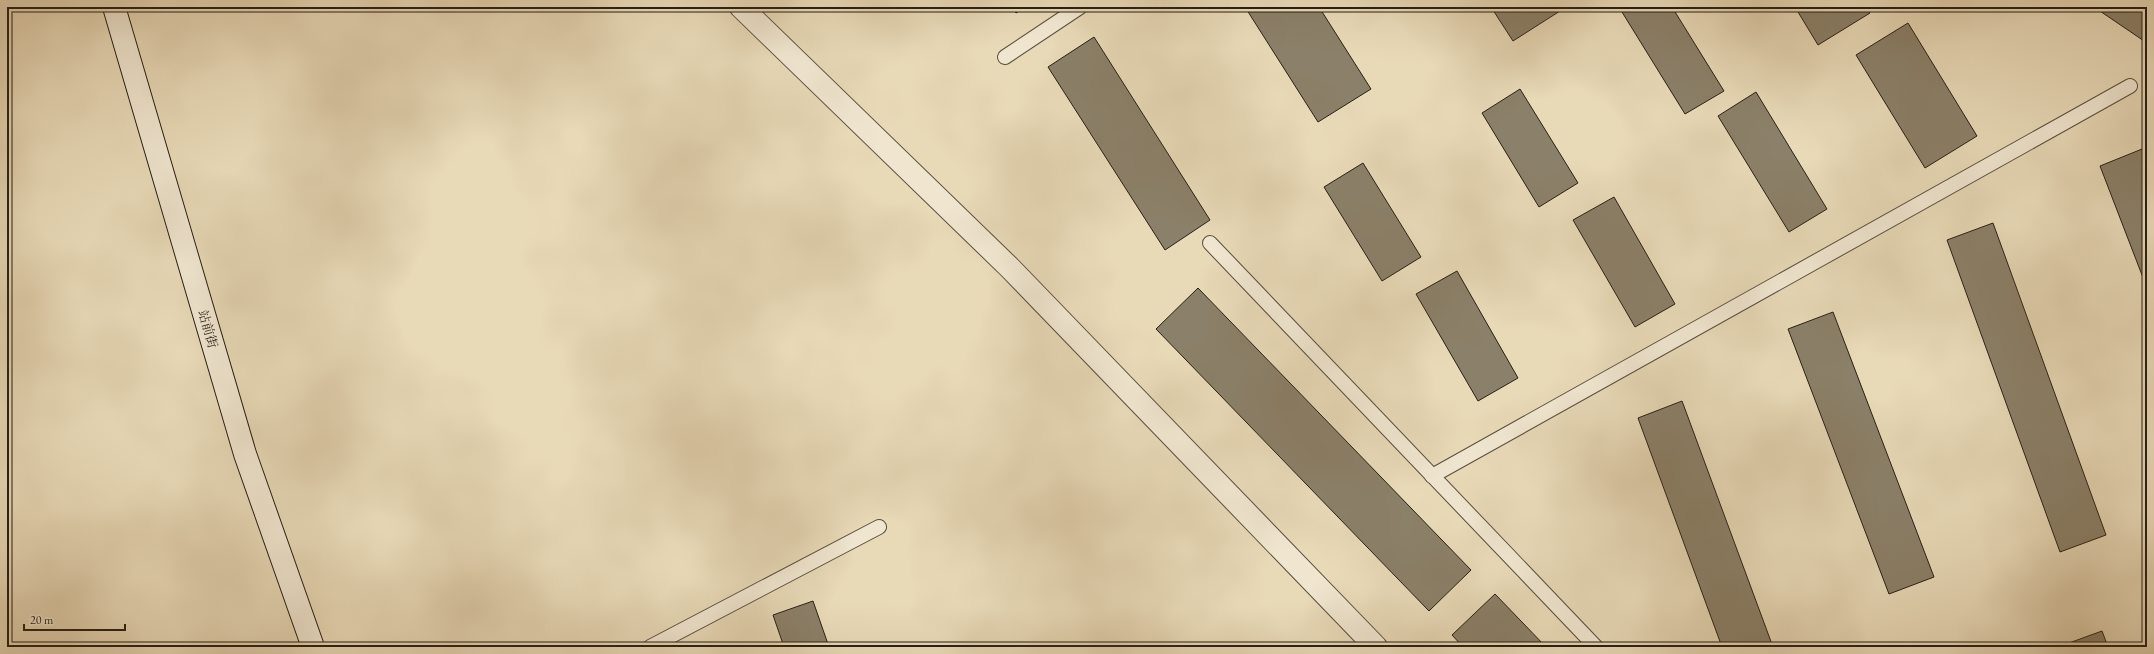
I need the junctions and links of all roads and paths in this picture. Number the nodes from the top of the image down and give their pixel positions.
1 (114, 7) edge
2 (741, 7) edge
3 (1080, 7) edge
4 (1005, 56) dead end
5 (2130, 86) dead end
6 (1210, 243) dead end
7 (1432, 476) junction
8 (879, 527) dead end
9 (313, 647) edge
10 (650, 647) edge
11 (1376, 647) edge
12 (1596, 647) edge

1 - 9 street, 站前街
2 - 11 street
3 - 4 lane
5 - 7 lane
6 - 7 lane
7 - 12 lane
8 - 10 lane

